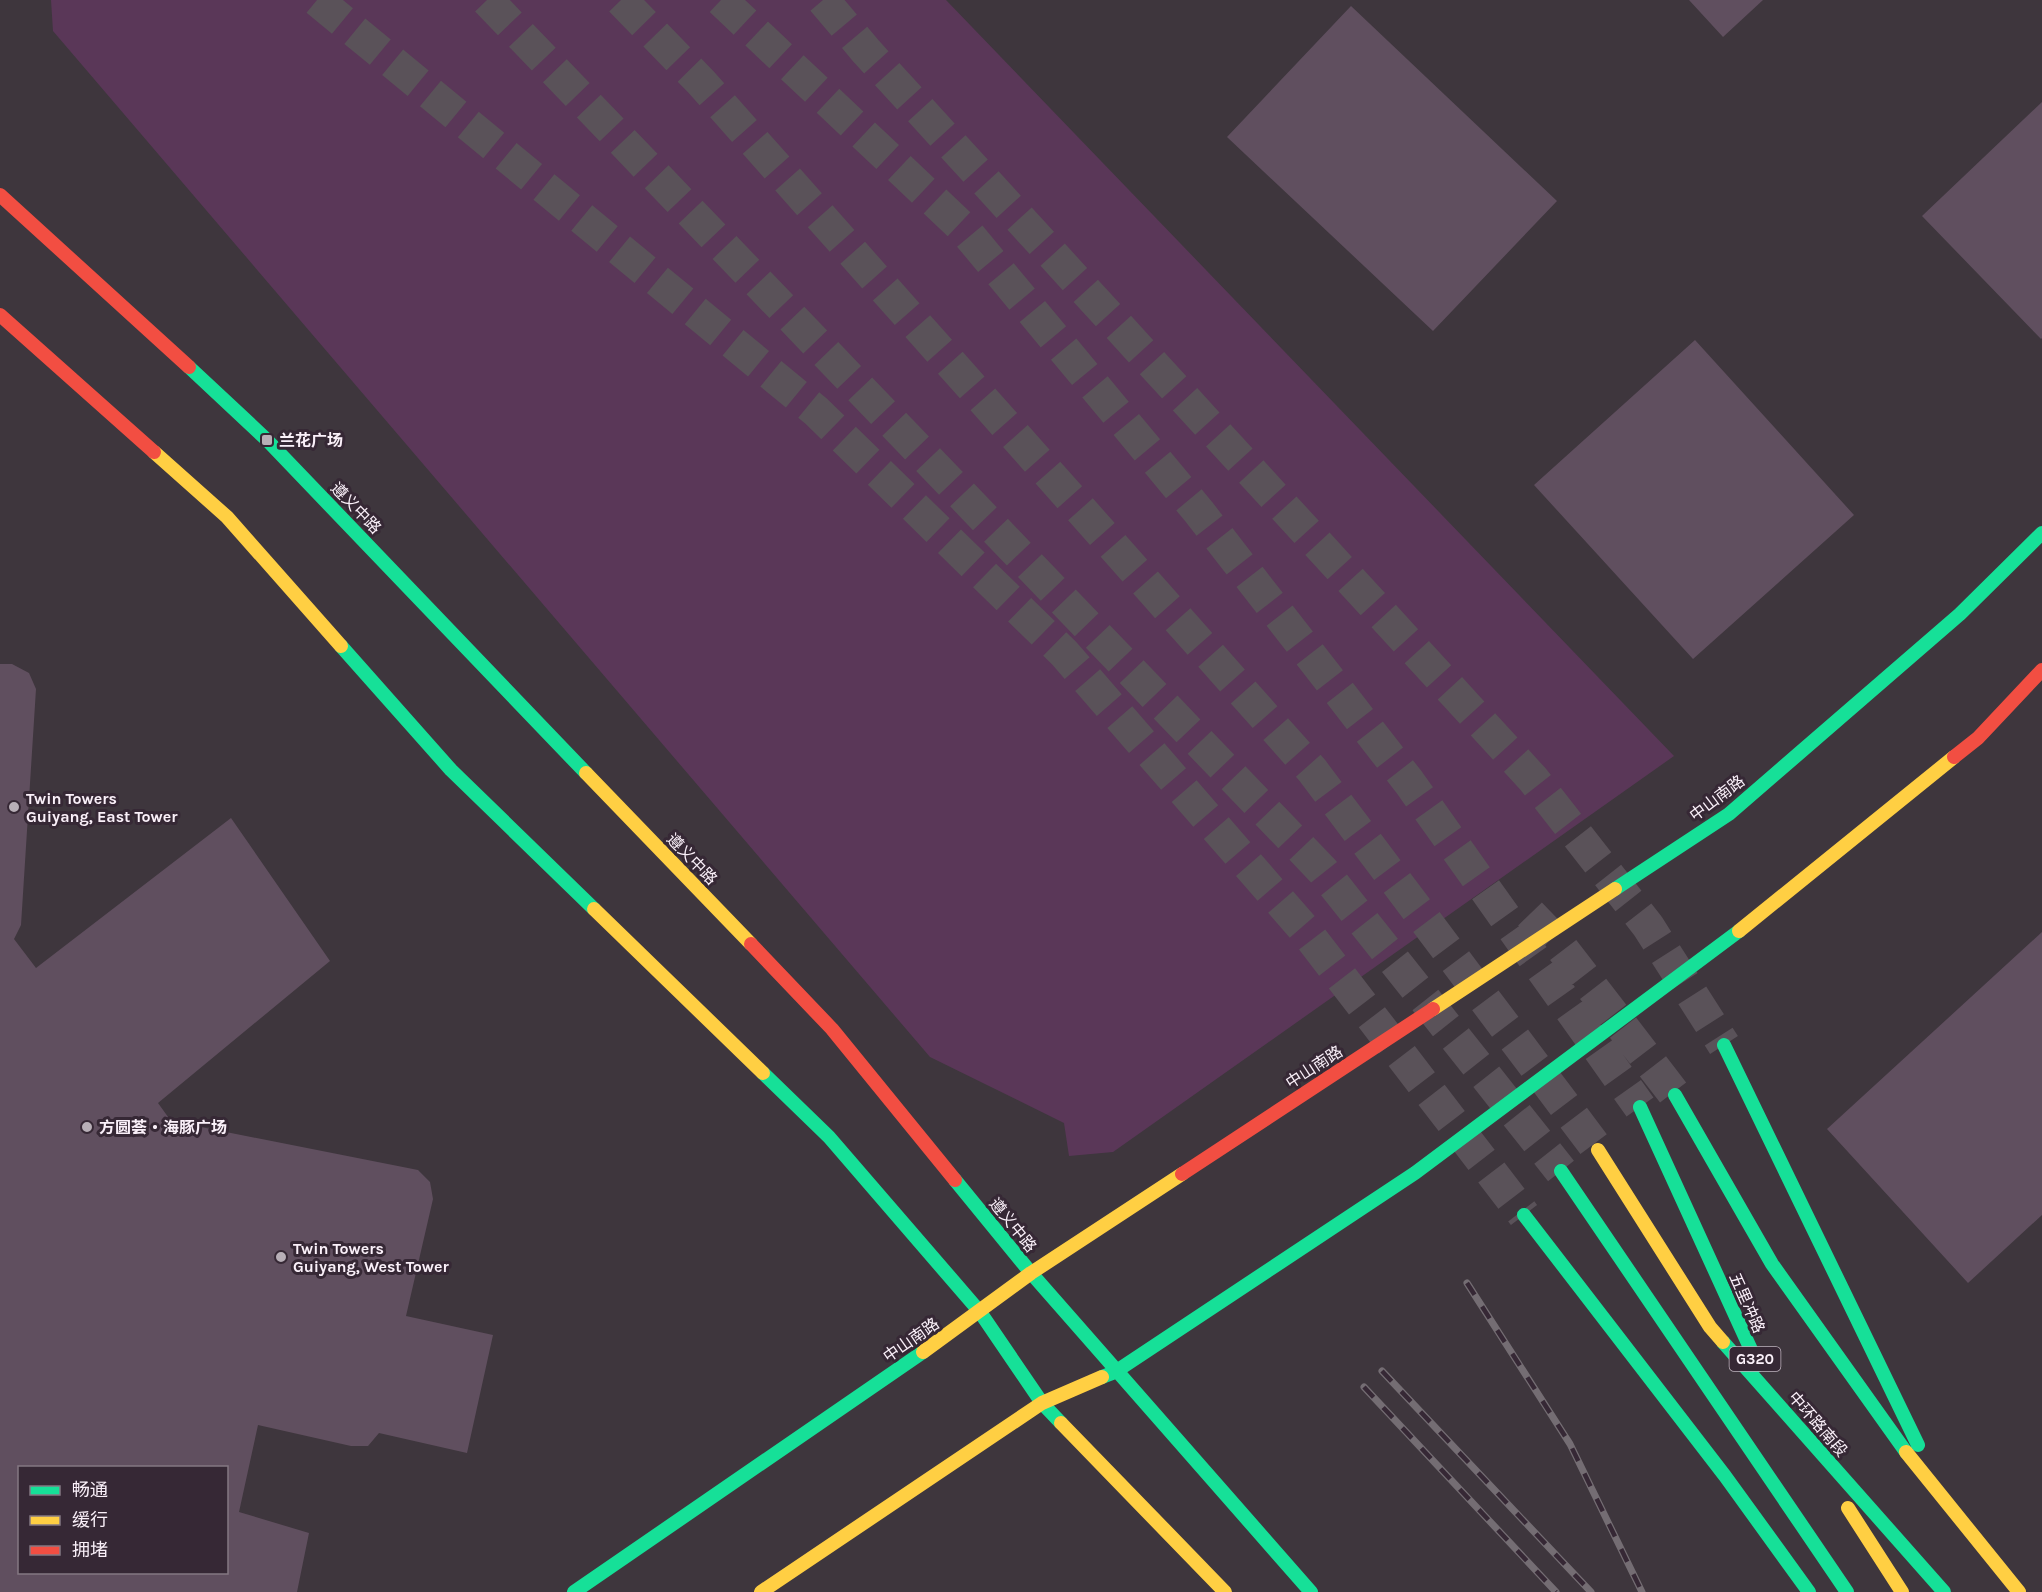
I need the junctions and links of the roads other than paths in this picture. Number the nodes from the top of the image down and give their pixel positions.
1 (0, 195) edge
2 (0, 315) edge
3 (2042, 533) edge
4 (2042, 670) edge
5 (1724, 1046) tunnel mouth
6 (1675, 1095) tunnel mouth
7 (1640, 1107) tunnel mouth
8 (1598, 1150) tunnel mouth
9 (1561, 1171) tunnel mouth
10 (1524, 1215) tunnel mouth
11 (1031, 1273) junction
12 (980, 1312) junction
13 (1115, 1371) junction
14 (1042, 1403) junction
15 (1759, 1463) junction
16 (1946, 1503) junction
17 (1824, 1582) dead end
18 (574, 1592) edge
19 (761, 1592) edge
20 (1224, 1592) edge
21 (1311, 1592) edge
22 (1809, 1592) edge
23 (1847, 1592) edge
24 (1902, 1592) edge
25 (1944, 1592) edge
26 (2019, 1592) edge

1 - 11 main road, 遵义中路
2 - 12 main road
3 - 11 main road, 中山南路
4 - 13 main road
5 - 16 main road
6 - 16 main road
7 - 24 main road, 五里冲路 / G320
8 - 25 main road, 中环路南段
9 - 15 main road
10 - 22 main road
11 - 12 main road, 中山南路
11 - 13 main road, 遵义中路
12 - 14 main road
12 - 18 main road, 中山南路
13 - 14 main road
13 - 21 main road, 遵义中路
14 - 19 main road
14 - 20 main road
15 - 17 main road
15 - 23 main road
16 - 26 main road

